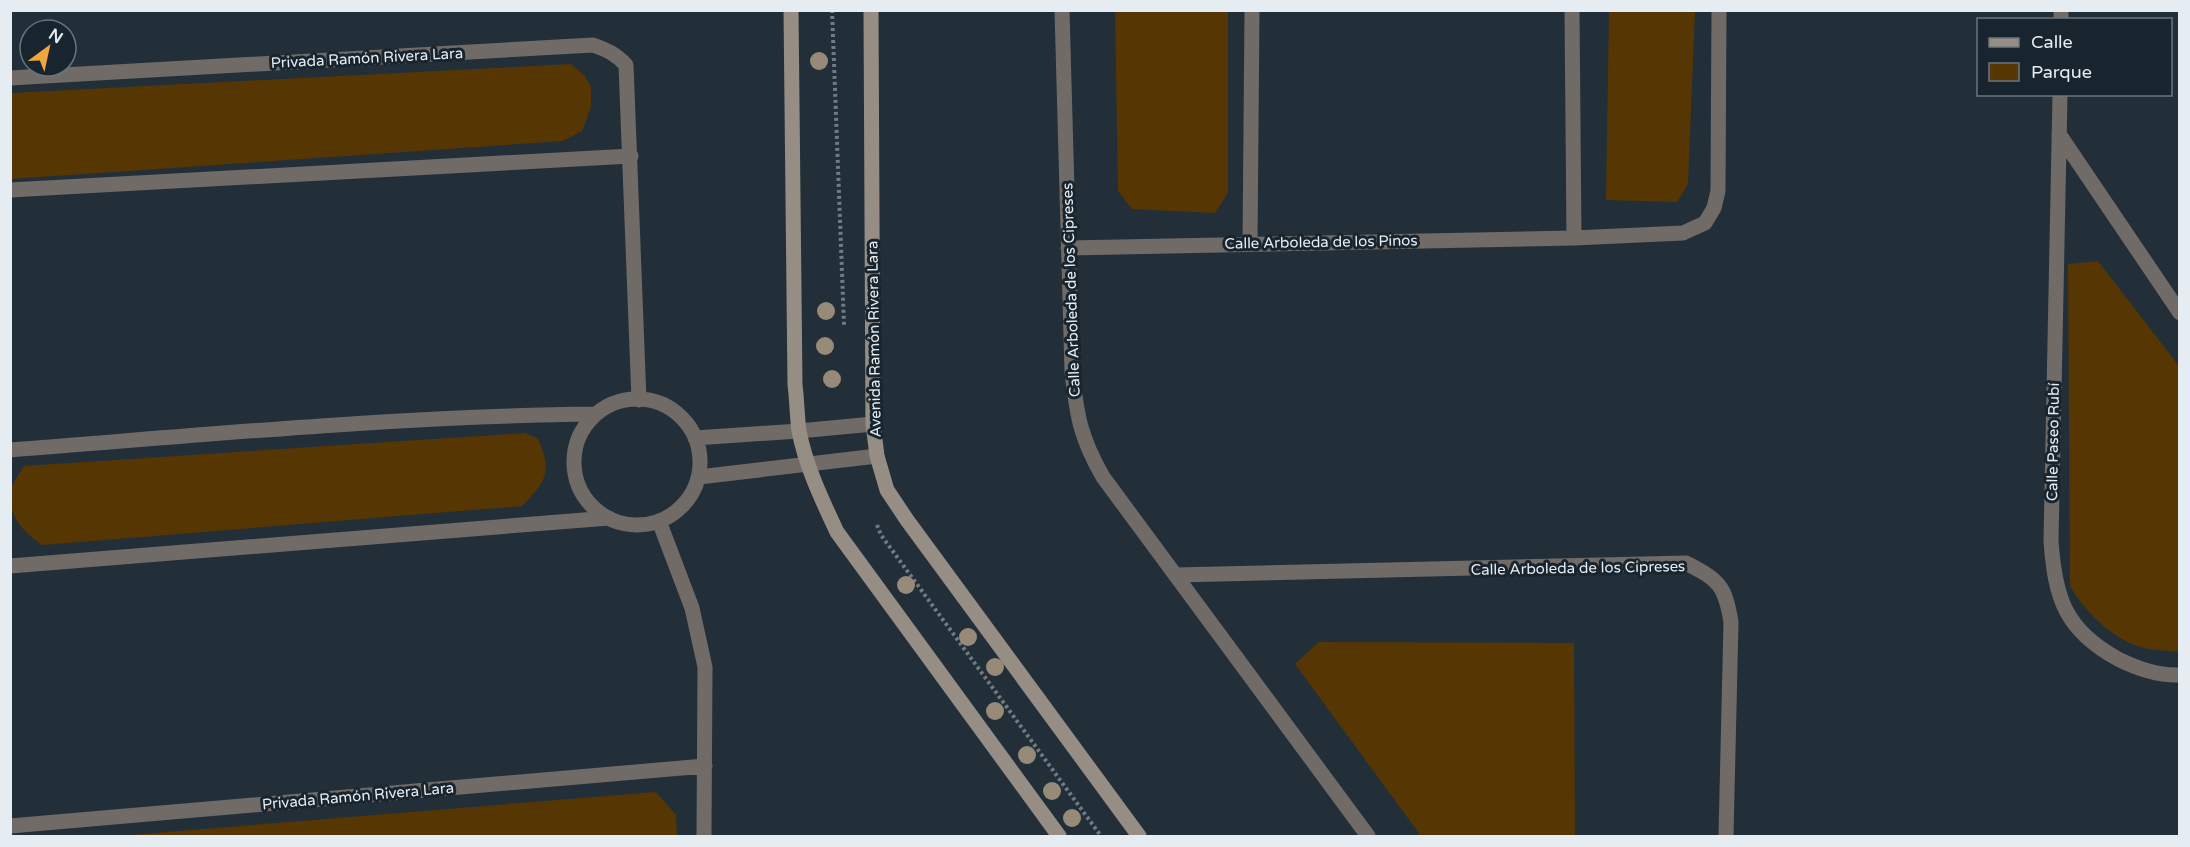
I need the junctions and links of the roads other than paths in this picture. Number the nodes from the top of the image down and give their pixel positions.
1 (791, 10) edge
2 (871, 10) edge
3 (1062, 10) edge
4 (1252, 10) edge
5 (1572, 10) edge
6 (1719, 10) edge
7 (10, 78) edge
8 (2060, 96) edge
9 (2059, 134) junction
10 (631, 156) junction
11 (10, 190) edge
12 (1574, 238) junction
13 (1250, 243) junction
14 (1068, 248) junction
15 (2180, 313) edge
16 (639, 400) junction
17 (595, 414) junction
18 (873, 424) junction
19 (799, 431) junction
20 (695, 438) junction
21 (10, 450) edge
22 (877, 456) junction
23 (808, 462) junction
24 (699, 477) junction
25 (609, 519) junction
26 (659, 521) junction
27 (10, 566) edge
28 (1176, 575) junction
29 (2180, 675) edge
30 (705, 766) junction
31 (10, 826) edge
32 (704, 837) edge
33 (1059, 837) edge
34 (1139, 837) edge
35 (1368, 837) edge
36 (1726, 837) edge

1 - 19 street
2 - 18 street, Avenida Ramón Rivera Lara
3 - 14 street, Calle Arboleda de los Cipreses
4 - 13 street
5 - 12 street
6 - 12 street, Calle Arboleda de los Pinos
7 - 10 street, Privada Ramón Rivera Lara
8 - 9 street, Calle Paseo Rubí
9 - 15 street
9 - 29 street, Calle Paseo Rubí
10 - 11 street
10 - 16 street, Privada Ramón Rivera Lara
12 - 13 street, Calle Arboleda de los Pinos
13 - 14 street, Calle Arboleda de los Pinos
14 - 28 street, Calle Arboleda de los Cipreses
16 - 17 street
16 - 20 street
17 - 21 street
17 - 25 street
18 - 19 street
18 - 22 street, Avenida Ramón Rivera Lara
19 - 20 street
19 - 23 street
20 - 24 street
22 - 23 street
22 - 34 street, Avenida Ramón Rivera Lara
23 - 24 street
23 - 33 street
24 - 26 street
25 - 26 street
25 - 27 street
26 - 30 street
28 - 35 street, Calle Arboleda de los Cipreses
28 - 36 street, Calle Arboleda de los Cipreses
30 - 31 street, Privada Ramón Rivera Lara
30 - 32 street

